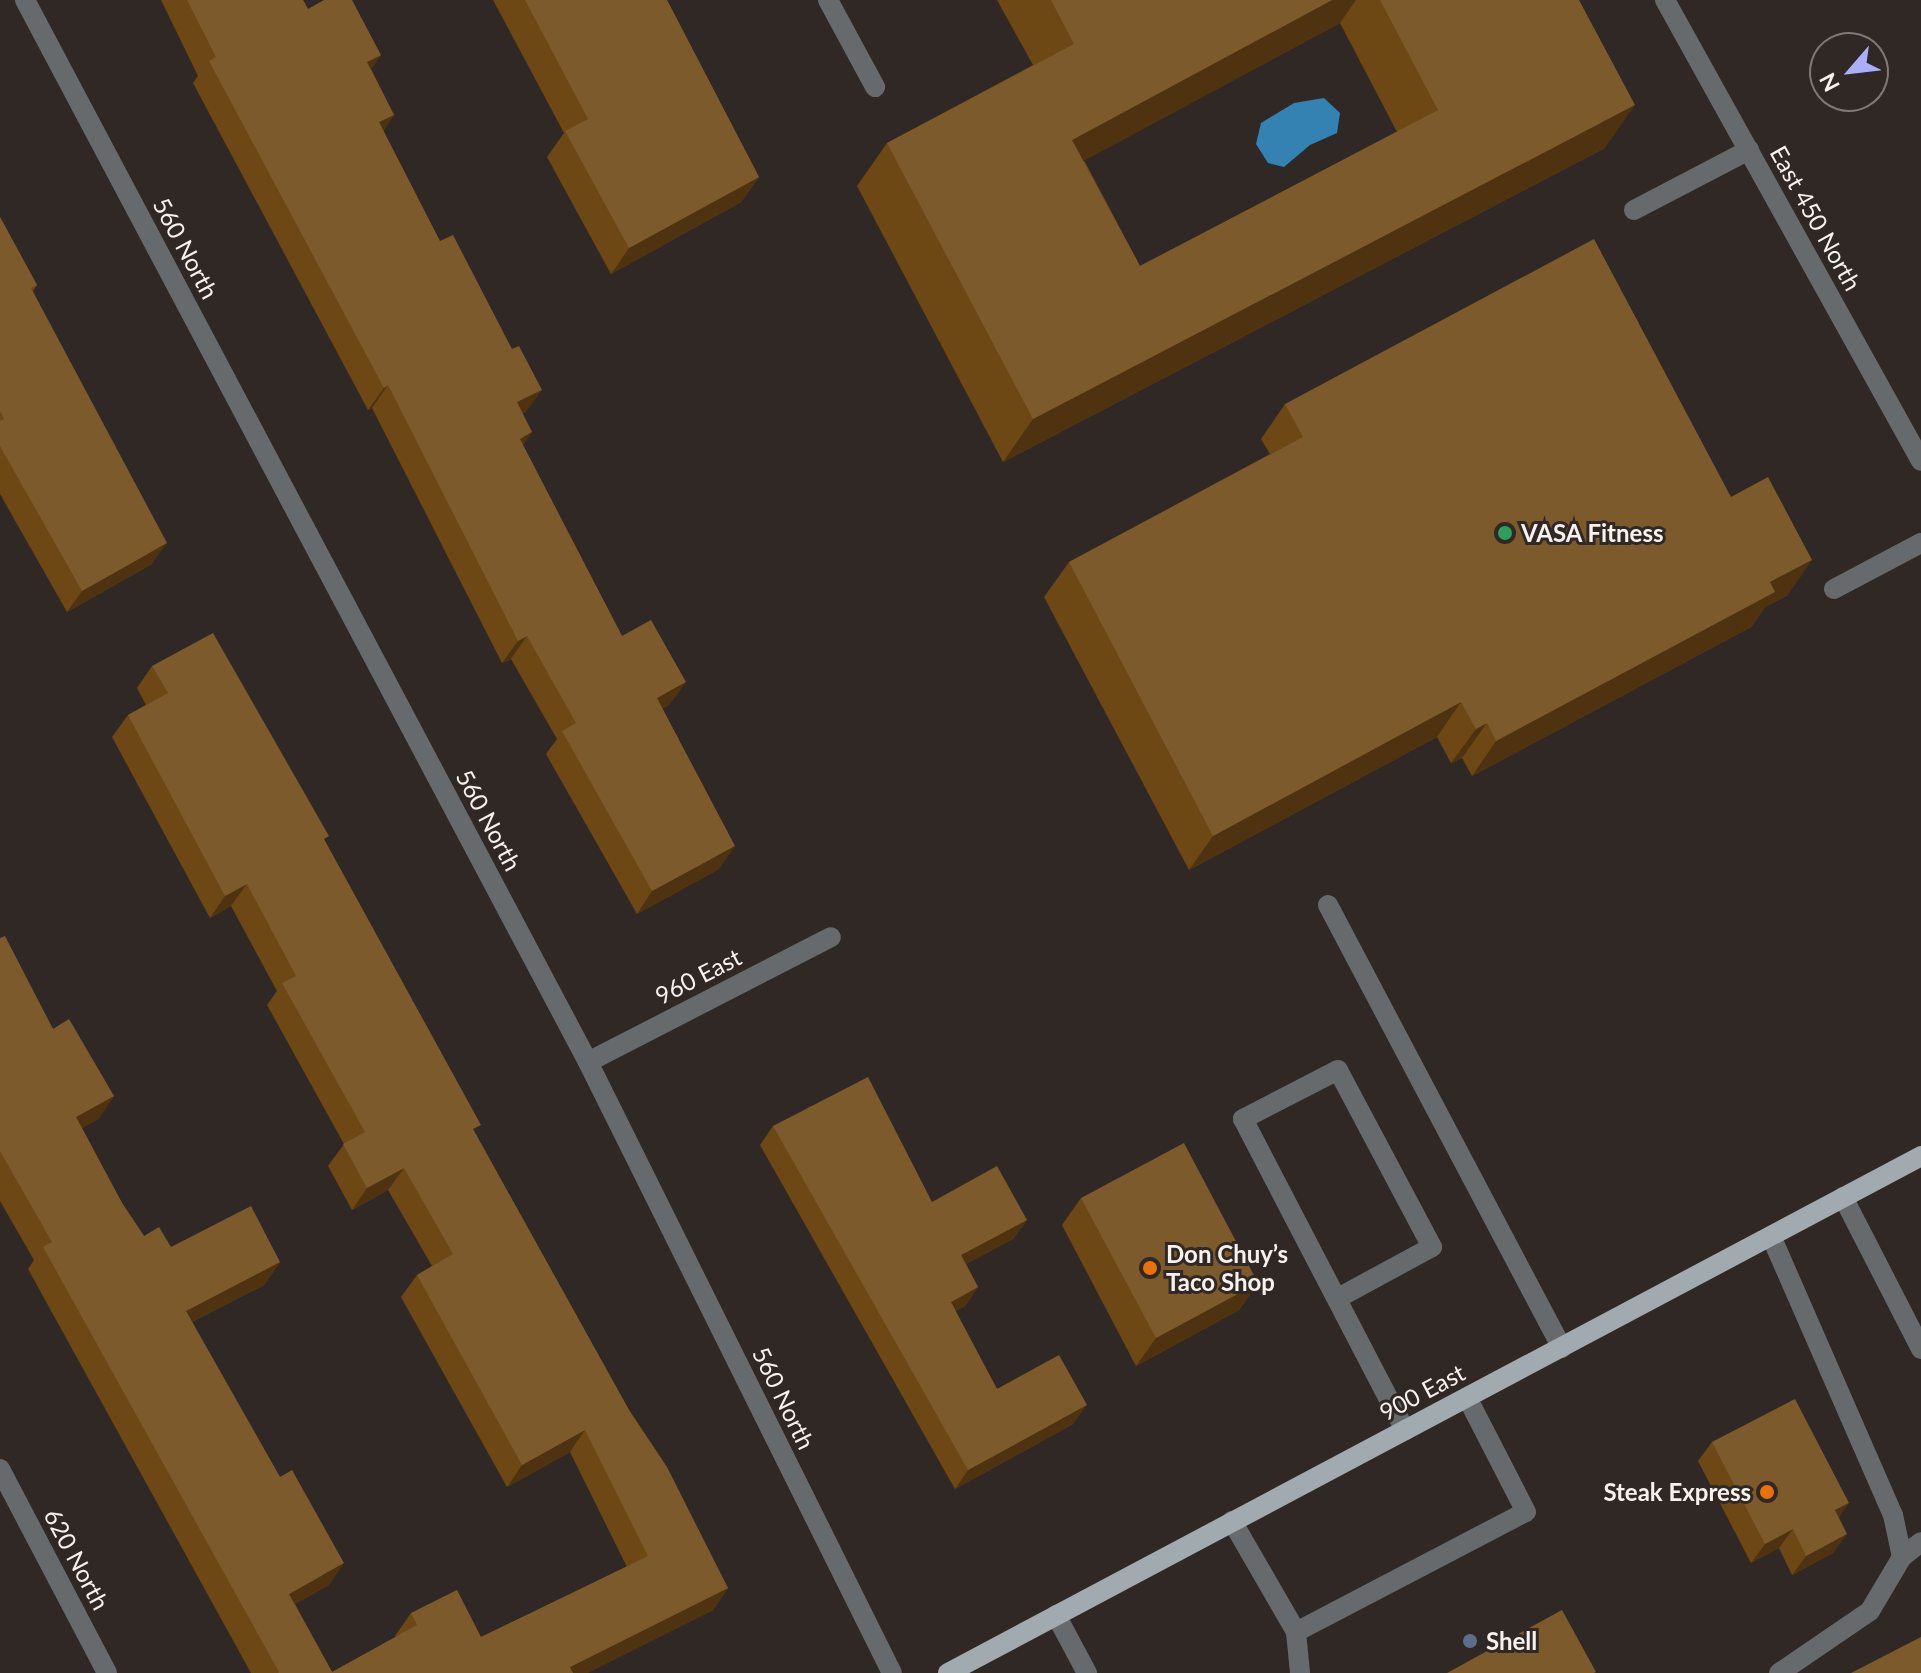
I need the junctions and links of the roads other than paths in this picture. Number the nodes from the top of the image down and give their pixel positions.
1 (25, 0) edge
2 (828, 0) edge
3 (1665, 0) edge
4 (875, 87) dead end
5 (1749, 150) junction
6 (1634, 210) dead end
7 (1921, 461) edge
8 (1921, 543) edge
9 (1834, 589) dead end
10 (1328, 905) dead end
11 (831, 937) dead end
12 (588, 1062) junction
13 (1921, 1156) edge
14 (1843, 1197) junction
15 (1771, 1236) junction
16 (1338, 1298) junction
17 (1562, 1348) junction
18 (1921, 1349) edge
19 (1467, 1397) junction
20 (1405, 1430) junction
21 (0, 1469) edge
22 (1232, 1521) junction
23 (1921, 1542) edge
24 (1902, 1557) junction
25 (1056, 1615) junction
26 (1296, 1632) junction
27 (107, 1673) edge
28 (892, 1673) edge
29 (948, 1673) edge
30 (1087, 1673) edge
31 (1300, 1673) edge
32 (1779, 1673) edge

1 - 12 street, 560 North
2 - 4 street
3 - 5 street, East 450 North
5 - 6 street
5 - 7 street, East 450 North
8 - 9 street
10 - 17 street
11 - 12 street, 960 East
12 - 28 street, 560 North
13 - 14 main road, 900 East
14 - 15 main road, 900 East
14 - 18 street
15 - 17 main road, 900 East
15 - 24 street
16 - 16 street
16 - 20 street
17 - 19 main road, 900 East
19 - 20 main road, 900 East
19 - 26 street
20 - 22 main road, 900 East
21 - 27 street, 620 North
22 - 25 main road, 900 East
22 - 26 street
23 - 24 street
24 - 32 street
25 - 29 main road, 900 East
25 - 30 street
26 - 31 street

